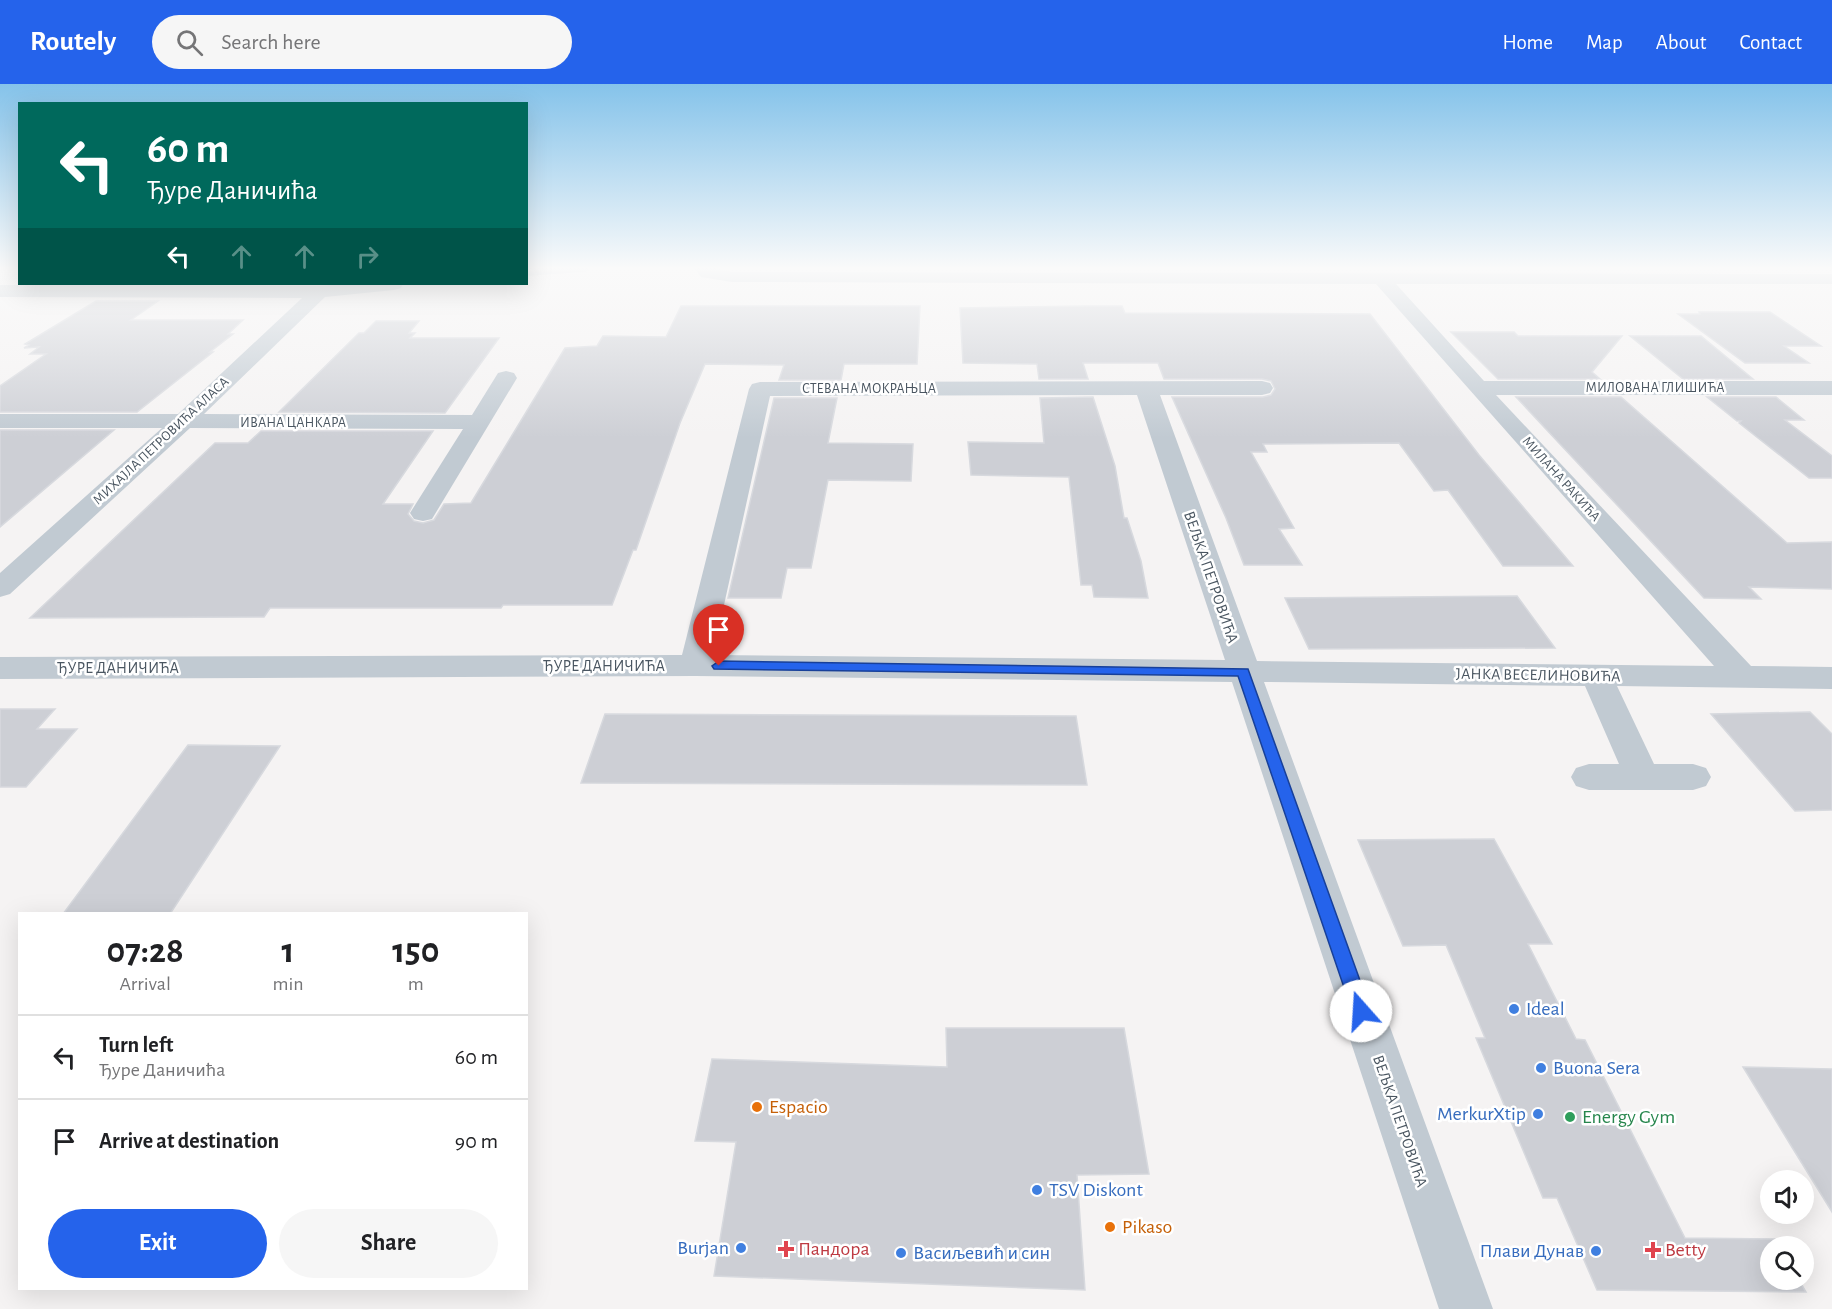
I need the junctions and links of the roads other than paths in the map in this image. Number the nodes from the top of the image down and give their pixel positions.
1 (285, 324) edge
2 (1422, 324) edge
3 (506, 378) dead end
4 (1146, 388) junction
5 (1262, 388) dead end
6 (1478, 388) junction
7 (1829, 390) edge
8 (0, 421) edge
9 (479, 422) junction
10 (182, 423) junction
11 (423, 513) dead end
12 (0, 588) edge
13 (695, 665) junction
14 (0, 668) edge
15 (1243, 672) junction
16 (1598, 676) junction
17 (1743, 678) junction
18 (1832, 678) edge
19 (1589, 777) dead end
20 (1643, 777) junction
21 (1694, 777) dead end
22 (1466, 1309) edge

1 - 10 street, МИХАЈЛА ПЕТРОВИЋА АЛАСА
2 - 6 street, МИЛАНА РАКИЋА
3 - 9 street
4 - 5 street, СТЕВАНА МОКРАЊЦА
4 - 13 street, СТЕВАНА МОКРАЊЦА
4 - 15 street, ВЕЉКА ПЕТРОВИЋА
6 - 7 street, МИЛОВАНА ГЛИШИЋА
6 - 17 street, МИЛАНА РАКИЋА
8 - 10 street, ИВАНА ЦАНКАРА
9 - 10 street, ИВАНА ЦАНКАРА
9 - 11 street
10 - 12 street, МИХАЈЛА ПЕТРОВИЋА АЛАСА
13 - 14 street, ЂУРЕ ДАНИЧИЋА
13 - 15 street, ЂУРЕ ДАНИЧИЋА
15 - 16 street, ЈАНКА ВЕСЕЛИНОВИЋА
15 - 22 street, ВЕЉКА ПЕТРОВИЋА
16 - 17 street, ЈАНКА ВЕСЕЛИНОВИЋА
16 - 20 street
17 - 18 street, ЈАНКА ВЕСЕЛИНОВИЋА
19 - 20 street
20 - 21 street

